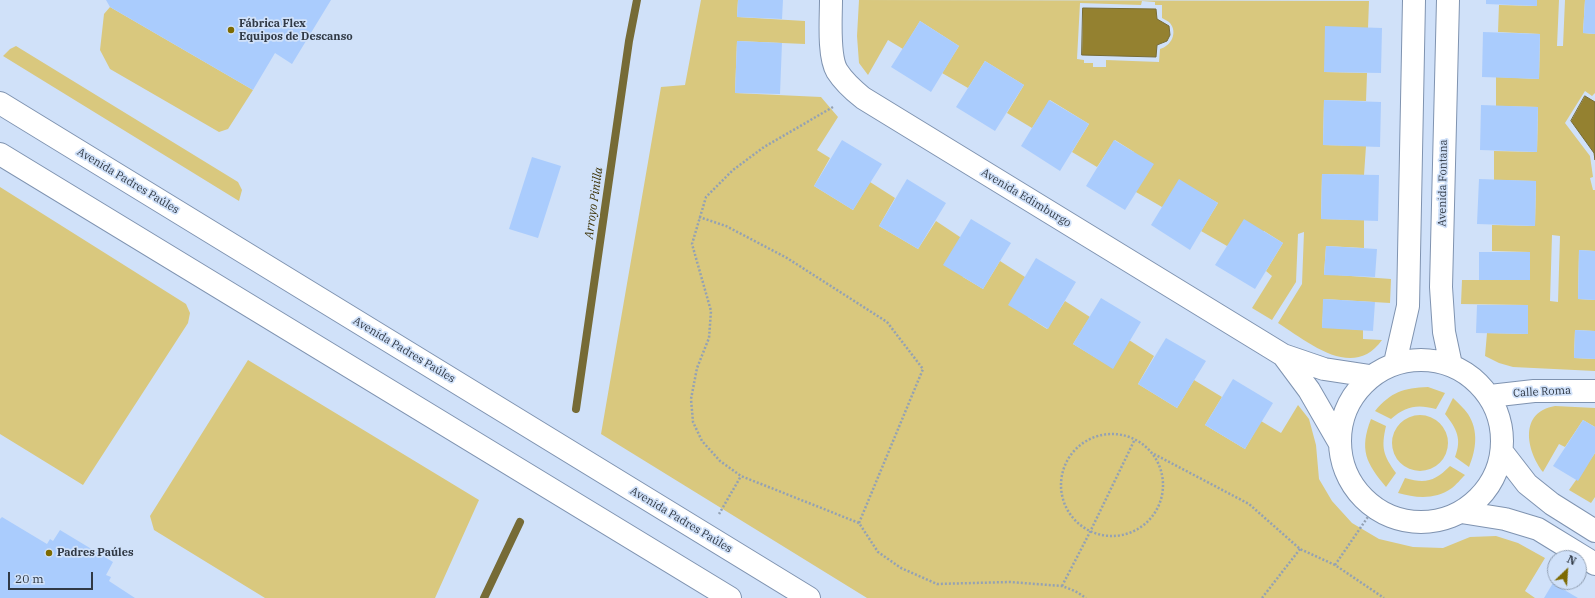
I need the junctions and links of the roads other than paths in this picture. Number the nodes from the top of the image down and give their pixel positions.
1 (831, 0) edge
2 (1414, 0) edge
3 (1448, 0) edge
4 (0, 103) edge
5 (0, 154) edge
6 (1283, 356) junction
7 (1395, 363) junction
8 (1452, 365) junction
9 (1370, 376) junction
10 (1595, 391) edge
11 (1490, 396) junction
12 (1339, 442) junction
13 (1503, 453) junction
14 (1462, 512) junction
15 (1595, 531) edge
16 (1595, 564) edge
17 (730, 598) edge
18 (809, 598) edge

1 - 6 main road, Avenida Edimburgo
2 - 7 main road
3 - 8 main road, Avenida Fontana
4 - 18 main road, Avenida Padres Paúles
5 - 17 main road
6 - 9 main road, Avenida Edimburgo
6 - 12 main road, Avenida Edimburgo
7 - 8 main road
7 - 9 main road
8 - 11 main road
9 - 12 main road
10 - 11 main road, Calle Roma
11 - 13 main road
12 - 14 main road
13 - 14 main road
13 - 15 main road
14 - 16 main road

